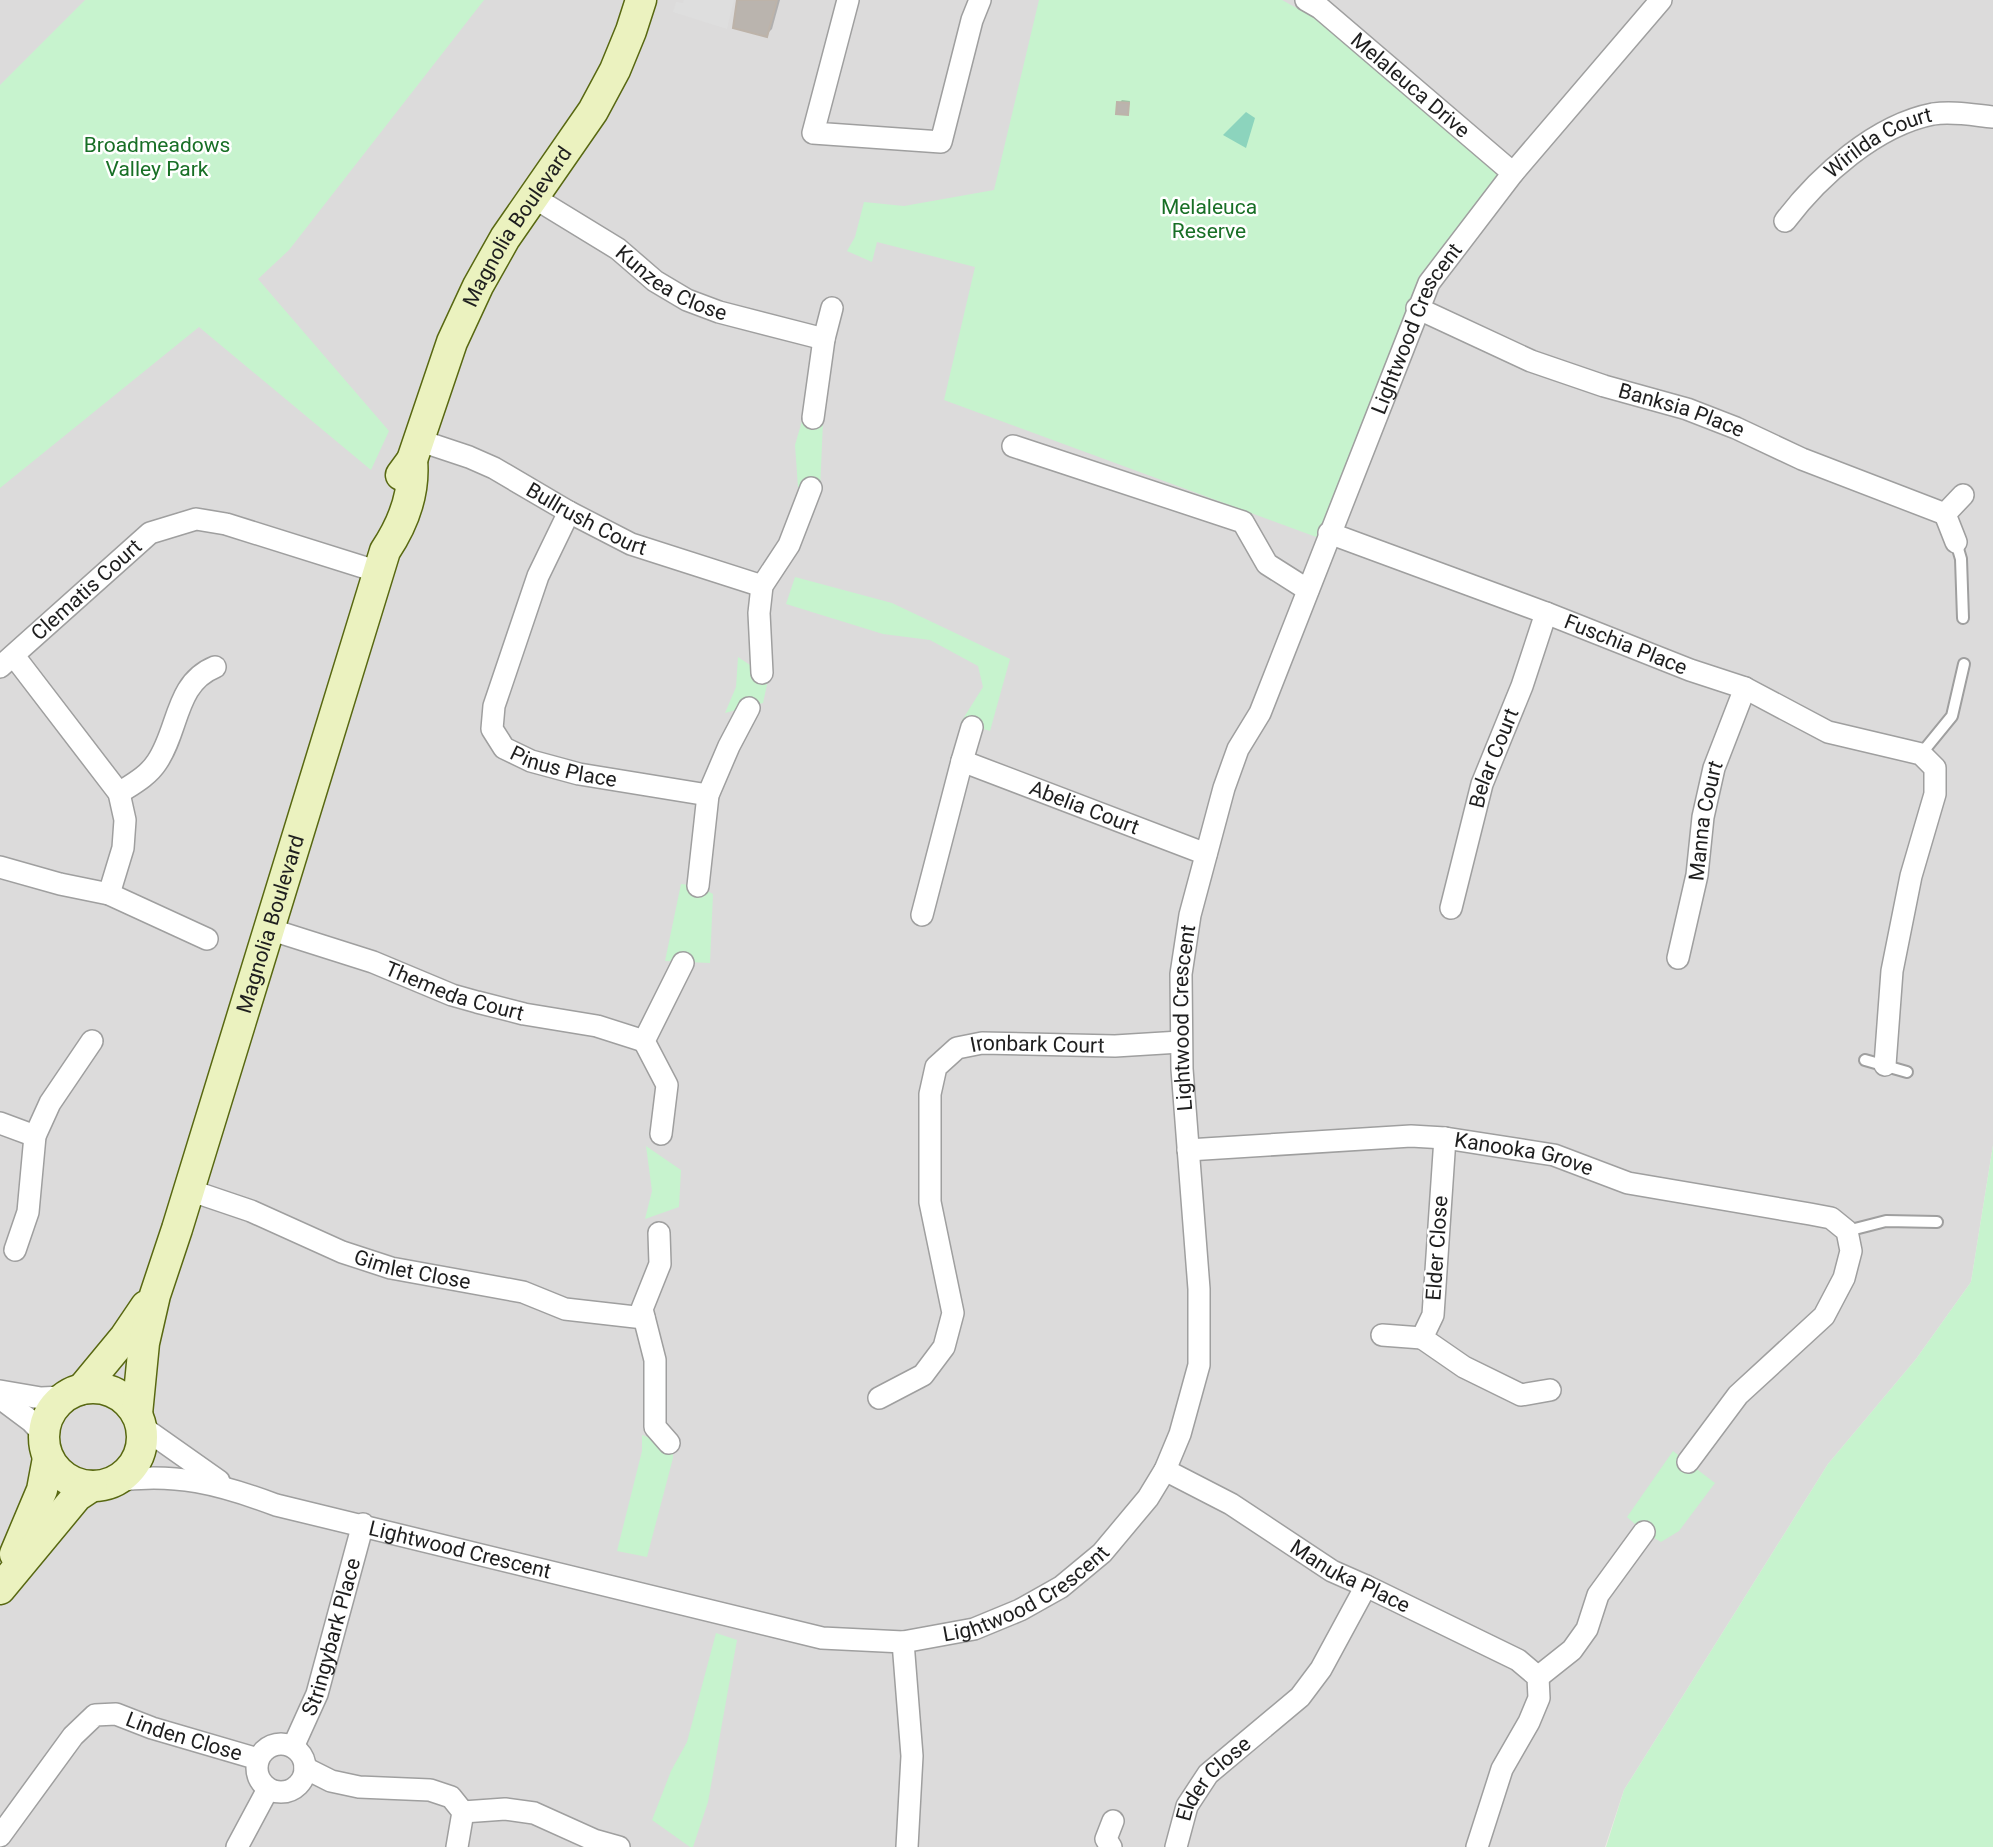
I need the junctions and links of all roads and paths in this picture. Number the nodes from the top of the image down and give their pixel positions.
1 (641, 0) edge
2 (848, 0) edge
3 (980, 0) edge
4 (1661, 0) edge
5 (1317, 3) edge
6 (1993, 117) edge
7 (1513, 173) junction
8 (533, 197) junction
9 (1785, 221) dead end
10 (832, 308) dead end
11 (1418, 308) junction
12 (824, 339) junction
13 (813, 418) dead end
14 (1013, 446) dead end
15 (415, 450) junction
16 (811, 488) dead end
17 (1963, 495) dead end
18 (569, 512) junction
19 (1945, 514) junction
20 (1329, 533) junction
21 (1956, 542) joint
22 (382, 562) junction
23 (762, 586) junction
24 (1308, 590) junction
25 (1546, 613) junction
26 (1963, 618) dead end
27 (7, 661) edge
28 (1964, 664) dead end
29 (215, 667) dead end
30 (762, 673) dead end
31 (1745, 688) junction
32 (749, 708) dead end
33 (972, 727) dead end
34 (1921, 754) junction
35 (962, 761) junction
36 (119, 793) junction
37 (708, 795) junction
38 (1208, 848) junction
39 (0, 867) edge
40 (698, 886) dead end
41 (109, 894) junction
42 (1451, 908) dead end
43 (922, 915) dead end
44 (268, 929) junction
45 (207, 939) dead end
46 (1678, 958) dead end
47 (684, 963) dead end
48 (92, 1041) dead end
49 (644, 1041) junction
50 (1180, 1042) junction
51 (1875, 1062) joint
52 (1907, 1072) dead end
53 (0, 1123) edge
54 (661, 1134) dead end
55 (35, 1136) junction
56 (1445, 1138) junction
57 (1188, 1150) junction
58 (188, 1190) junction
59 (1937, 1222) dead end
60 (1847, 1231) junction
61 (659, 1233) dead end
62 (15, 1250) dead end
63 (155, 1294) junction
64 (644, 1318) junction
65 (1382, 1335) dead end
66 (1422, 1338) junction
67 (1550, 1390) dead end
68 (0, 1391) edge
69 (73, 1393) junction
70 (0, 1398) edge
71 (879, 1398) dead end
72 (139, 1420) junction
73 (669, 1443) dead end
74 (46, 1446) junction
75 (1688, 1462) dead end
76 (1165, 1470) junction
77 (103, 1484) junction
78 (226, 1486) junction
79 (363, 1524) junction
80 (1644, 1532) dead end
81 (1366, 1586) junction
82 (0, 1588) edge
83 (903, 1642) junction
84 (1538, 1677) junction
85 (293, 1747) junction
86 (258, 1759) junction
87 (305, 1768) junction
88 (268, 1789) junction
89 (463, 1812) junction
90 (1113, 1821) dead end
91 (0, 1836) edge
92 (237, 1847) edge
93 (457, 1847) edge
94 (619, 1847) edge
95 (907, 1847) edge
96 (1111, 1847) edge
97 (1176, 1847) edge
98 (1477, 1847) edge

1 - 8 street, Magnolia Boulevard
2 - 3 street
4 - 7 street, Lightwood Crescent
5 - 7 street, Melaleuca Drive
6 - 9 street, Wirilda Court
7 - 11 street, Lightwood Crescent
8 - 12 street, Kunzea Close
8 - 15 street, Magnolia Boulevard
10 - 12 street
11 - 19 street, Banksia Place
11 - 20 street, Lightwood Crescent
12 - 13 street
14 - 24 street
15 - 18 street, Bullrush Court
15 - 22 street, Magnolia Boulevard
16 - 23 street
17 - 19 street
18 - 23 street, Bullrush Court
18 - 37 street, Pinus Place
19 - 21 street
20 - 24 street, Lightwood Crescent
20 - 25 street, Fuschia Place
21 - 26 lane
22 - 27 street, Clematis Court
22 - 44 street, Magnolia Boulevard
23 - 30 street
24 - 38 street, Lightwood Crescent
25 - 31 street, Fuschia Place
25 - 42 street, Belar Court
27 - 36 street
28 - 34 lane
29 - 36 street
31 - 34 street, Fuschia Place
31 - 46 street, Manna Court
32 - 37 street
33 - 35 street
34 - 51 street
35 - 38 street, Abelia Court
35 - 43 street
36 - 41 street
37 - 40 street
38 - 50 street, Lightwood Crescent
39 - 41 street
41 - 45 street
44 - 49 street, Themeda Court
44 - 58 street, Magnolia Boulevard
47 - 49 street
48 - 55 street
49 - 54 street
50 - 57 street, Lightwood Crescent
50 - 71 street, Ironbark Court
51 - 52 lane
53 - 55 street
55 - 62 street
56 - 57 street, Kanooka Grove
56 - 60 street, Kanooka Grove
56 - 66 street, Elder Close
57 - 76 street, Lightwood Crescent
58 - 63 street, Magnolia Boulevard
58 - 64 street, Gimlet Close
59 - 60 lane
60 - 75 street
61 - 64 street
63 - 69 street, Magnolia Boulevard
63 - 72 street, Magnolia Boulevard
64 - 73 street
65 - 66 street
66 - 67 street
68 - 69 street
69 - 72 street
69 - 74 street
70 - 74 street
72 - 77 street
72 - 78 street, Lightwood Crescent
74 - 77 street
74 - 82 street
76 - 81 street, Manuka Place
76 - 83 street, Lightwood Crescent
77 - 78 street, Lightwood Crescent
77 - 82 street
78 - 79 street, Lightwood Crescent
79 - 83 street, Lightwood Crescent
79 - 85 street, Stringybark Place
80 - 84 street
81 - 84 street, Manuka Place
81 - 97 street, Elder Close
83 - 95 street
84 - 98 street
85 - 86 street
85 - 87 street
86 - 88 street
86 - 91 street, Linden Close
87 - 88 street
87 - 89 street
88 - 92 street
89 - 93 street
89 - 94 street
90 - 96 street

